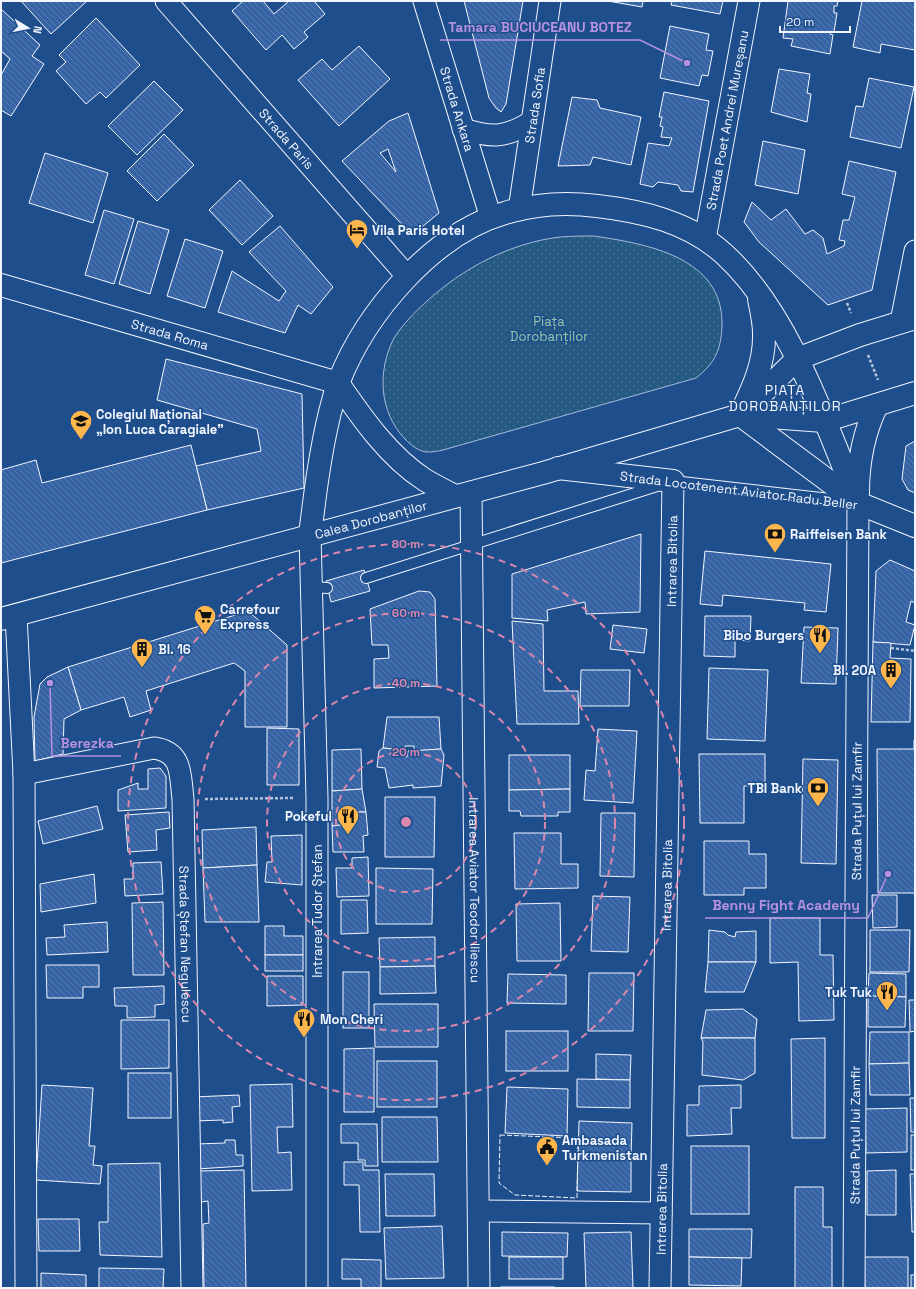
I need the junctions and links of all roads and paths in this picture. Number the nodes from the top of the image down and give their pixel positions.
1 (166, 1) edge
2 (424, 1) edge
3 (550, 1) edge
4 (749, 1) edge
5 (531, 122) junction
6 (463, 129) junction
7 (519, 210) junction
8 (491, 218) junction
9 (705, 239) junction
10 (915, 251) edge
11 (407, 276) junction
12 (1, 285) edge
13 (758, 292) junction
14 (847, 303) dead end
15 (908, 320) edge
16 (860, 335) junction
17 (796, 359) junction
18 (338, 383) junction
19 (915, 393) edge
20 (881, 404) junction
21 (740, 415) junction
22 (824, 421) junction
23 (558, 468) junction
24 (673, 481) junction
25 (463, 494) junction
26 (858, 502) junction
27 (915, 526) edge
28 (310, 535) junction
29 (472, 546) junction
30 (366, 578) dead end
31 (8, 617) edge
32 (891, 648) dead end
33 (915, 651) edge
34 (24, 774) junction
35 (317, 798) junction
36 (183, 799) junction
37 (479, 1211) junction
38 (661, 1213) junction
39 (26, 1288) edge
40 (192, 1288) edge
41 (317, 1288) edge
42 (479, 1288) edge
43 (660, 1288) edge
44 (854, 1288) edge

1 - 11 street, Strada Paris
2 - 6 street, Strada Ankara
3 - 5 street, Strada Sofia
4 - 9 street, Strada Poet Andrei Mureșanu
5 - 6 street
5 - 7 street, Strada Sofia
6 - 8 street, Strada Ankara
7 - 8 street
7 - 9 street
8 - 11 street
9 - 13 street
10 - 15 street
11 - 18 street
12 - 18 street, Strada Roma
13 - 17 street
13 - 21 street
14 - 16 path
15 - 16 street, Calea Dorobanților
16 - 17 street, Calea Dorobanților
16 - 20 path
17 - 21 street, Calea Dorobanților
17 - 22 street
18 - 25 street
18 - 28 street
19 - 20 street, Calea Dorobanților
20 - 22 street, Calea Dorobanților
20 - 26 street
21 - 22 street, Calea Dorobanților
21 - 23 street, Calea Dorobanților
21 - 26 street
22 - 26 street
23 - 24 street, Strada Locotenent Aviator Radu Beller
23 - 25 street, Calea Dorobanților
24 - 26 lane, Strada Locotenent Aviator Radu Beller
24 - 29 lane
24 - 38 street, Intrarea Bitolia
25 - 28 street, Calea Dorobanților
25 - 29 street, Intrarea Aviator Teodor Iliescu
26 - 27 street, Strada Locotenent Aviator Radu Beller
26 - 44 street, Strada Puțul lui Zamfir
28 - 31 street, Calea Dorobanților
28 - 35 street, Intrarea Tudor Ștefan
29 - 30 lane
29 - 37 street, Intrarea Aviator Teodor Iliescu
31 - 34 street
32 - 33 path
34 - 36 street, Strada Ștefan Negulescu
34 - 39 street
35 - 36 path
35 - 41 street, Intrarea Tudor Ștefan
36 - 40 street, Strada Ștefan Negulescu
37 - 38 street
37 - 42 street, Intrarea Aviator Teodor Iliescu
38 - 43 street, Intrarea Bitolia

